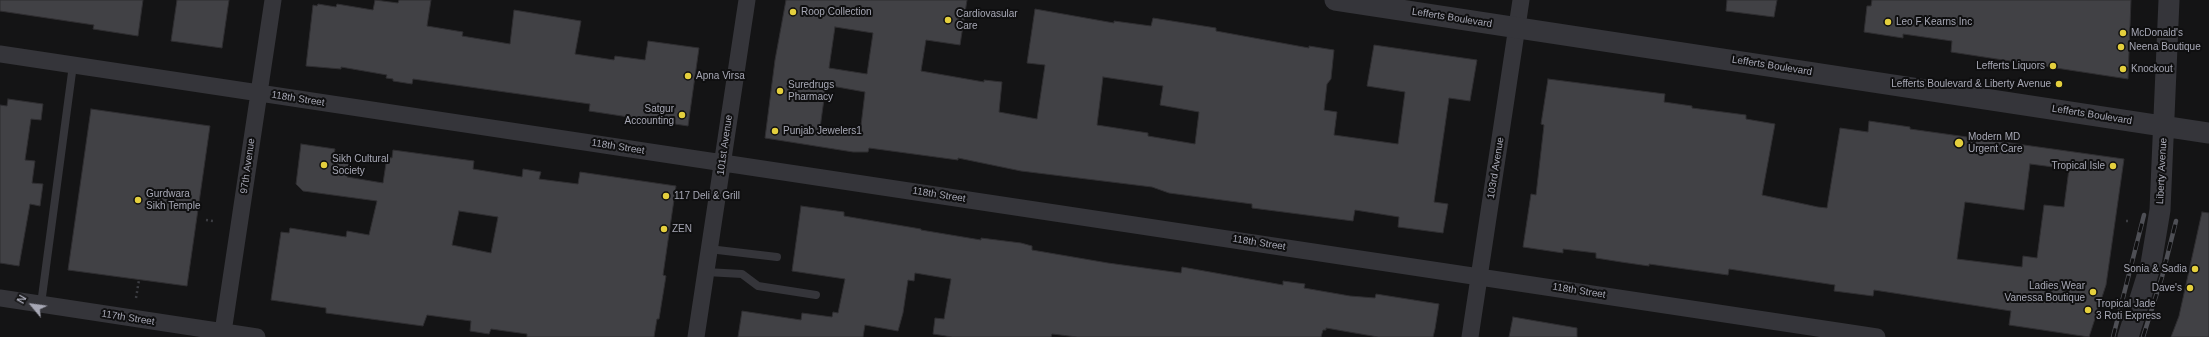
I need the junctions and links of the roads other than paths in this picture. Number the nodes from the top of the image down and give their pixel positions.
1 (272, 0) edge
2 (747, 0) edge
3 (1335, 0) edge
4 (1521, 0) edge
5 (2169, 0) edge
6 (1517, 28) junction
7 (0, 54) edge
8 (73, 65) junction
9 (259, 93) junction
10 (2164, 126) junction
11 (2209, 133) edge
12 (722, 162) junction
13 (709, 249) junction
14 (777, 257) dead end
15 (706, 272) junction
16 (1480, 276) junction
17 (816, 295) dead end
18 (0, 298) edge
19 (40, 304) junction
20 (223, 332) junction
21 (257, 337) edge
22 (696, 337) edge
23 (1470, 337) edge
24 (1877, 337) edge
25 (2128, 337) edge

1 - 9 street, 97th Avenue
2 - 12 street, 101st Avenue
3 - 6 street, Lefferts Boulevard
4 - 6 street, 103rd Avenue
5 - 10 street, Liberty Avenue
6 - 10 street, Lefferts Boulevard
6 - 16 street, 103rd Avenue
7 - 8 street, 118th Street
8 - 9 street, 118th Street
8 - 19 lane
9 - 12 street, 118th Street
9 - 20 street, 97th Avenue
10 - 11 street, Lefferts Boulevard
10 - 25 street, Liberty Avenue
12 - 13 street, 101st Avenue
12 - 16 street, 118th Street
13 - 14 lane
13 - 15 street, 101st Avenue
15 - 17 lane
15 - 22 street, 101st Avenue
16 - 23 street, 103rd Avenue
16 - 24 street, 118th Street
18 - 19 street, 117th Street
19 - 20 street, 117th Street
20 - 21 street, 117th Street

